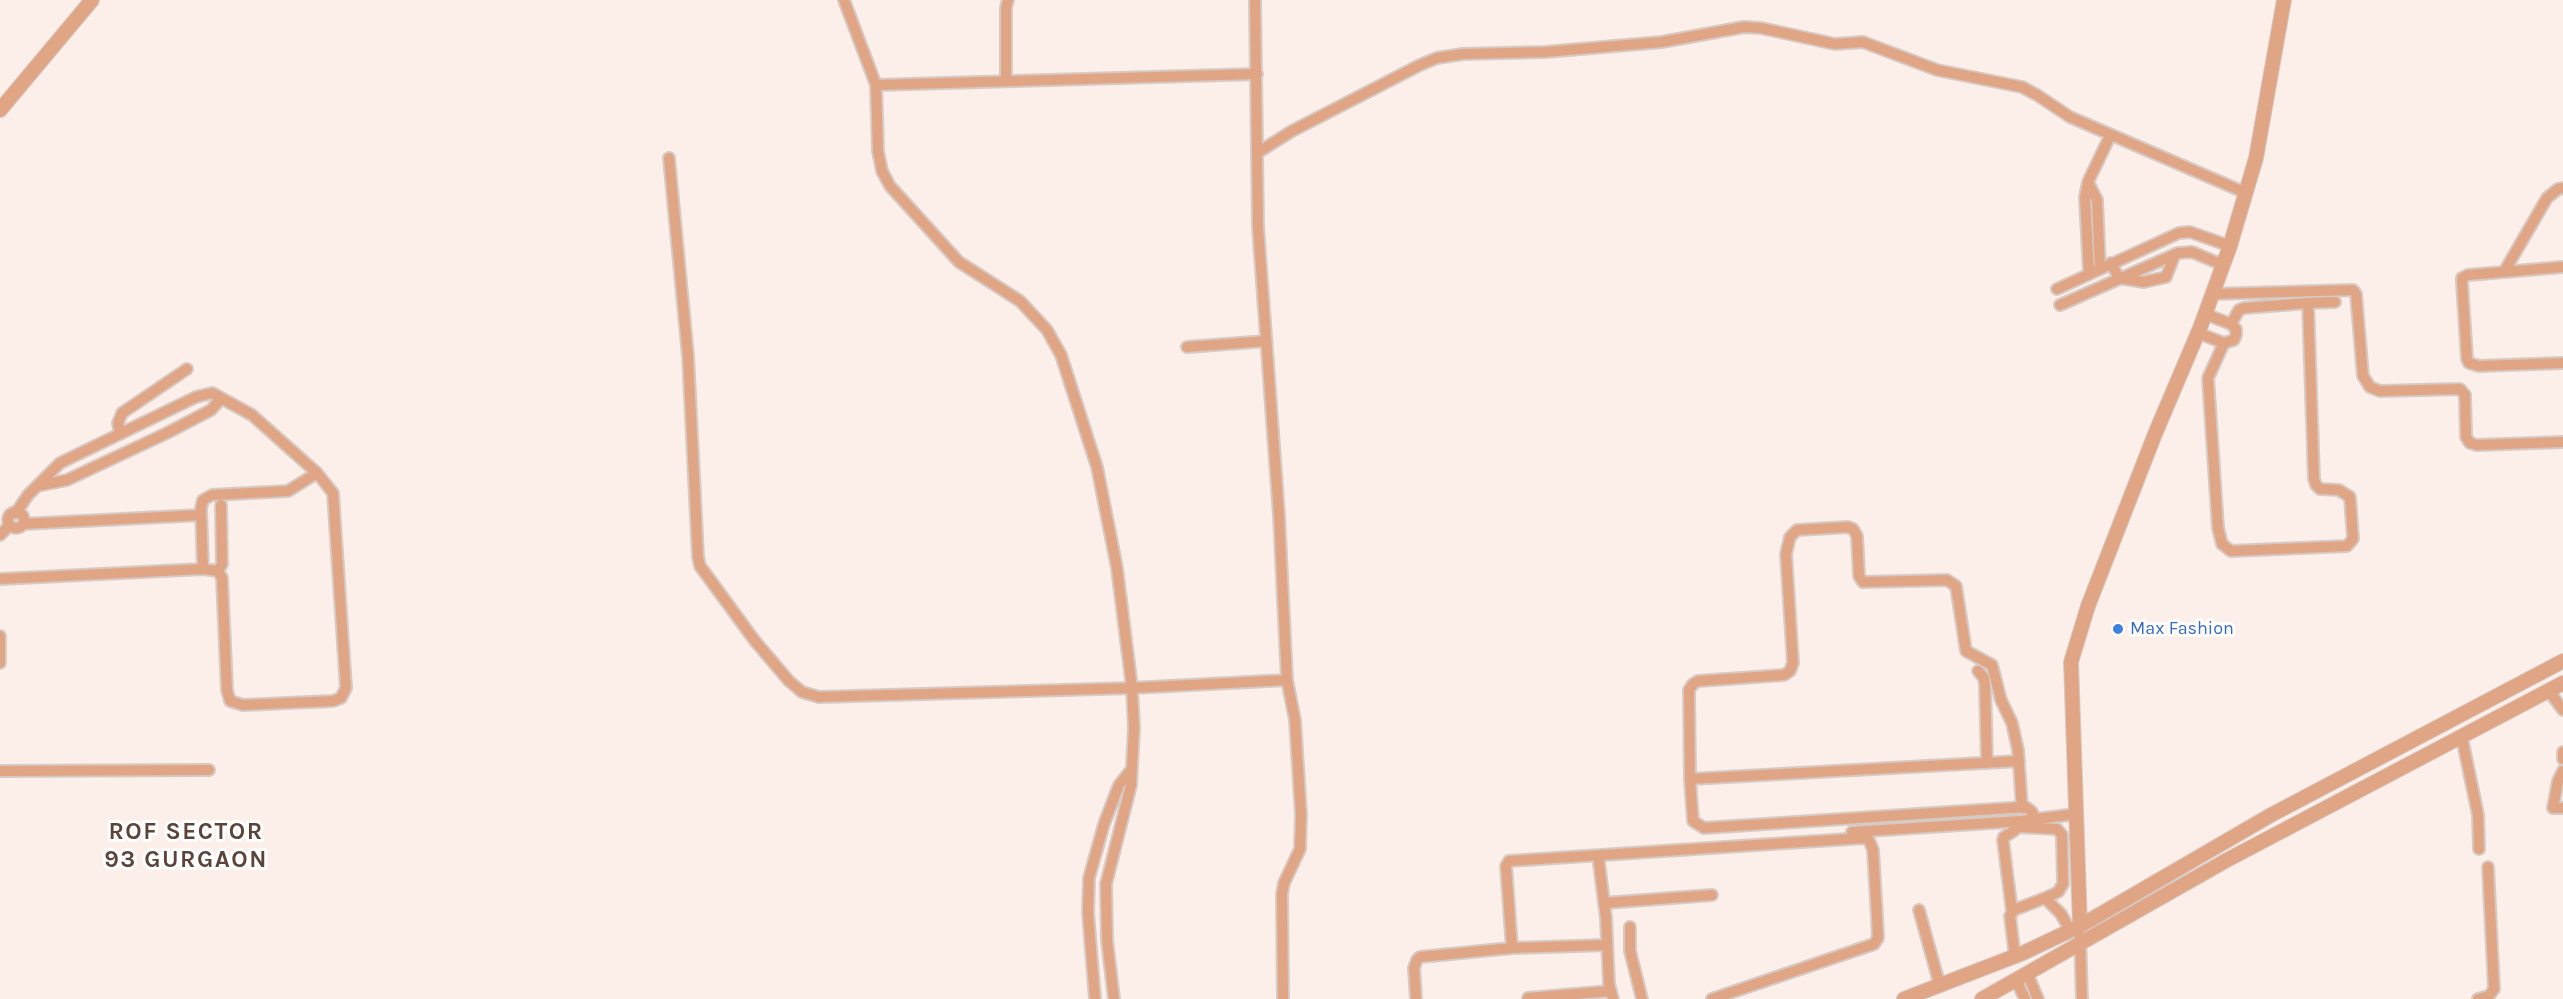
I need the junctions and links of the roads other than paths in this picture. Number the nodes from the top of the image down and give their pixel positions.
1 (92, 0) edge
2 (844, 0) edge
3 (1008, 0) edge
4 (1255, 0) edge
5 (2284, 0) edge
6 (1257, 74) junction
7 (1006, 81) junction
8 (876, 85) junction
9 (0, 110) edge
10 (2110, 136) junction
11 (1257, 153) junction
12 (669, 158) dead end
13 (2088, 182) junction
14 (2563, 188) edge
15 (2247, 193) junction
16 (2186, 232) junction
17 (2230, 246) junction
18 (2187, 251) junction
19 (2175, 254) junction
20 (2111, 263) junction
21 (2223, 265) junction
22 (2563, 267) edge
23 (2100, 268) junction
24 (2505, 272) junction
25 (2089, 273) junction
26 (2119, 278) junction
27 (2057, 289) dead end
28 (2213, 294) junction
29 (2336, 302) dead end
30 (2308, 303) junction
31 (2060, 305) dead end
32 (2205, 314) junction
33 (2231, 324) junction
34 (2198, 333) junction
35 (1266, 341) junction
36 (2224, 344) junction
37 (1187, 347) dead end
38 (2563, 363) edge
39 (188, 369) dead end
40 (218, 396) junction
41 (186, 402) junction
42 (194, 419) junction
43 (120, 434) junction
44 (2563, 442) edge
45 (88, 450) junction
46 (95, 467) junction
47 (317, 473) junction
48 (38, 486) junction
49 (220, 505) dead end
50 (16, 513) junction
51 (201, 515) junction
52 (22, 524) junction
53 (10, 525) junction
54 (0, 535) edge
55 (203, 569) junction
56 (218, 571) junction
57 (0, 579) edge
58 (0, 636) edge
59 (2563, 661) edge
60 (0, 663) edge
61 (1978, 671) dead end
62 (1287, 680) junction
63 (2563, 683) edge
64 (1132, 688) junction
65 (2549, 691) junction
66 (2563, 710) edge
67 (2462, 738) junction
68 (2563, 753) edge
69 (2563, 759) edge
70 (2019, 761) junction
71 (1987, 763) junction
72 (209, 770) dead end
73 (1131, 770) junction
74 (0, 771) edge
75 (2563, 771) edge
76 (1690, 780) junction
77 (2022, 808) junction
78 (2563, 808) edge
79 (2076, 814) junction
80 (2035, 819) junction
81 (2017, 823) junction
82 (1846, 832) dead end
83 (2479, 849) dead end
84 (1600, 856) junction
85 (2488, 867) dead end
86 (1712, 895) dead end
87 (2045, 898) junction
88 (1604, 903) junction
89 (1919, 910) dead end
90 (2012, 912) junction
91 (1630, 927) dead end
92 (2075, 928) junction
93 (1607, 945) junction
94 (2080, 945) junction
95 (1512, 948) junction
96 (2015, 957) junction
97 (2022, 976) junction
98 (1940, 986) junction
99 (1613, 997) edge
100 (1528, 998) edge
101 (1095, 999) edge
102 (1114, 999) edge
103 (1283, 999) edge
104 (1416, 999) edge
105 (1642, 999) edge
106 (1712, 999) edge
107 (1904, 999) edge
108 (1982, 999) edge
109 (2025, 999) edge
110 (2038, 999) edge
111 (2082, 999) edge
112 (2478, 999) edge

1 - 9 street
2 - 8 street
3 - 7 street
4 - 6 street
5 - 15 street
6 - 7 street
6 - 11 street
7 - 8 street
8 - 64 street
10 - 11 street
10 - 13 street
10 - 15 street
11 - 35 street
12 - 64 street
13 - 23 street
13 - 25 street
14 - 24 street
15 - 17 street
16 - 17 street
16 - 18 street
16 - 20 street
17 - 21 street
18 - 19 street
18 - 21 street
19 - 26 street
19 - 26 street
20 - 23 street
20 - 26 street
21 - 28 street
22 - 24 street
23 - 25 street
24 - 38 street
25 - 27 street
26 - 31 street
28 - 32 street
28 - 44 street
29 - 30 street
30 - 33 street
30 - 36 street
32 - 33 street
32 - 34 street
33 - 36 street
34 - 36 street
34 - 79 street
35 - 37 street
35 - 62 street
39 - 43 street
40 - 41 street
40 - 42 street
40 - 47 street
41 - 42 street
41 - 43 street
42 - 46 street
43 - 45 street
45 - 46 street
45 - 48 street
46 - 48 street
47 - 51 street
47 - 56 street
48 - 50 street
49 - 56 street
50 - 52 street
50 - 53 street
51 - 52 street
51 - 55 street
52 - 53 street
53 - 54 street
55 - 56 street
55 - 57 street
58 - 60 street
59 - 92 street
61 - 71 street
62 - 64 street
62 - 103 street
63 - 65 street
64 - 73 street
65 - 66 street
65 - 67 street
67 - 83 street
67 - 94 street
68 - 69 street
70 - 71 street
70 - 76 street
70 - 77 street
71 - 76 street
72 - 74 street
73 - 101 street
73 - 102 street
75 - 78 street
76 - 77 street
77 - 80 street
77 - 81 street
79 - 80 street
79 - 92 street
80 - 81 street
81 - 82 street
81 - 87 street
81 - 90 street
84 - 88 street
84 - 95 street
84 - 106 street
85 - 112 street
86 - 88 street
87 - 90 street
87 - 92 street
88 - 93 street
89 - 98 street
90 - 96 street
91 - 105 street
92 - 94 street
92 - 96 street
93 - 95 street
93 - 99 street
94 - 97 street
94 - 111 street
95 - 104 street
96 - 98 street
97 - 108 street
97 - 109 street
97 - 110 street
98 - 107 street
99 - 100 street

